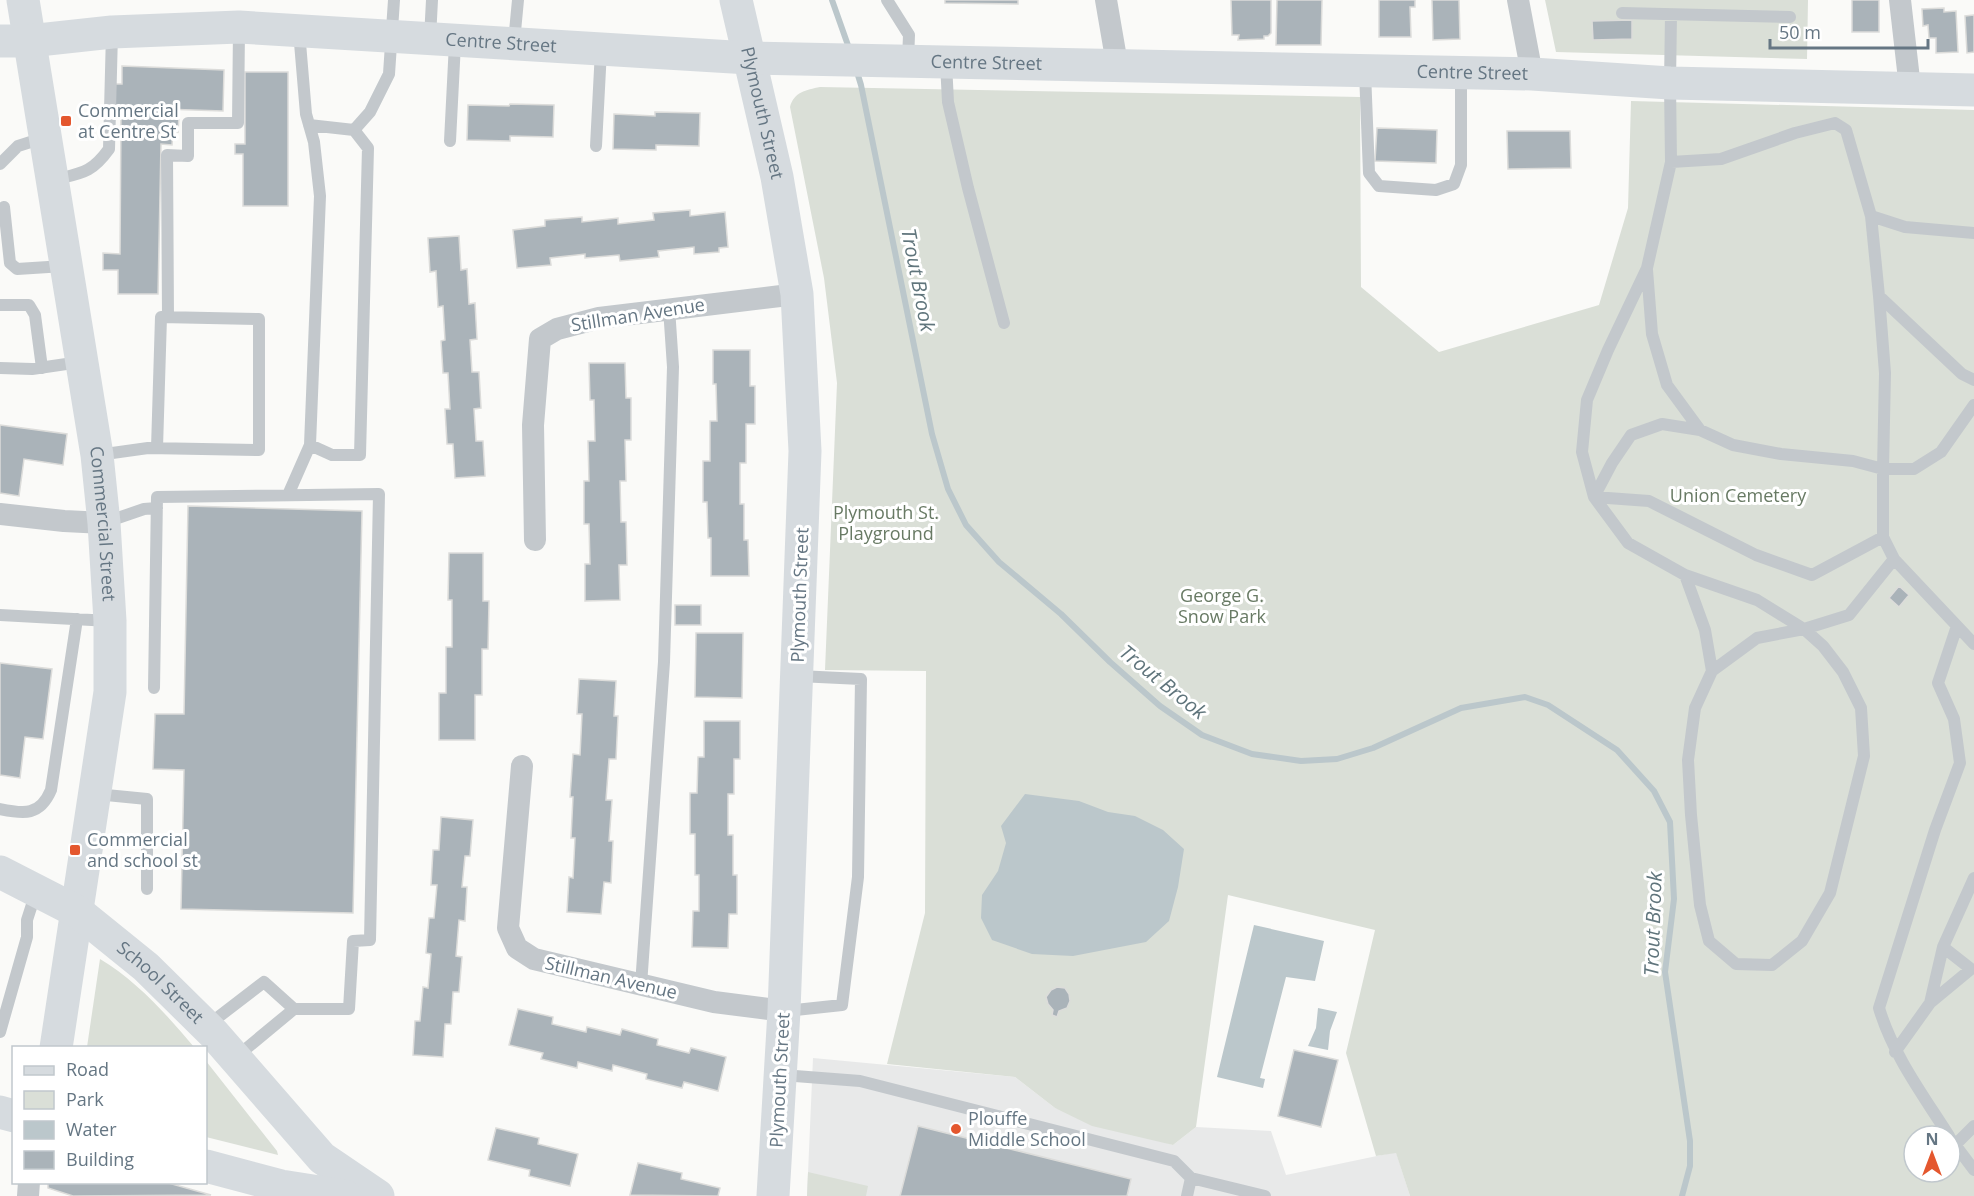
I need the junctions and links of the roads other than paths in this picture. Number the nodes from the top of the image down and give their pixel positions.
1 (22, 0) edge
2 (394, 0) edge
3 (432, 0) edge
4 (518, 0) edge
5 (736, 0) edge
6 (887, 0) edge
7 (1106, 0) edge
8 (1518, 0) edge
9 (1900, 0) edge
10 (1622, 13) dead end
11 (1671, 15) junction
12 (1790, 17) dead end
13 (239, 27) junction
14 (299, 30) junction
15 (112, 32) junction
16 (391, 35) junction
17 (443, 38) junction
18 (14, 41) edge
19 (513, 43) junction
20 (601, 48) junction
21 (749, 58) junction
22 (908, 61) junction
23 (946, 62) junction
24 (1116, 64) junction
25 (1365, 70) junction
26 (1461, 72) junction
27 (1532, 74) junction
28 (1670, 83) junction
29 (1910, 88) junction
30 (1974, 90) edge
31 (309, 125) junction
32 (354, 130) junction
33 (45, 138) junction
34 (450, 141) dead end
35 (596, 146) dead end
36 (1671, 162) junction
37 (0, 164) edge
38 (52, 181) junction
39 (4, 207) dead end
40 (1871, 216) junction
41 (1974, 233) edge
42 (66, 266) junction
43 (1647, 268) junction
44 (797, 294) junction
45 (1879, 296) junction
46 (0, 305) edge
47 (669, 308) junction
48 (168, 317) junction
49 (1004, 323) dead end
50 (81, 362) junction
51 (0, 368) edge
52 (42, 368) junction
53 (1974, 380) edge
54 (1974, 405) edge
55 (1700, 430) junction
56 (310, 445) junction
57 (157, 448) junction
58 (97, 455) junction
59 (1883, 469) junction
60 (288, 495) junction
61 (1594, 497) junction
62 (157, 508) junction
63 (0, 514) edge
64 (104, 523) junction
65 (1883, 537) junction
66 (535, 540) dead end
67 (1894, 559) junction
68 (1685, 575) junction
69 (0, 615) edge
70 (76, 619) junction
71 (110, 621) junction
72 (1958, 627) junction
73 (1804, 629) junction
74 (1974, 644) edge
75 (1712, 670) junction
76 (797, 676) junction
77 (154, 688) dead end
78 (522, 766) dead end
79 (95, 794) junction
80 (0, 809) edge
81 (0, 872) edge
82 (1974, 878) edge
83 (147, 889) dead end
84 (36, 891) junction
85 (78, 912) junction
86 (1943, 947) junction
87 (1973, 967) edge
88 (641, 985) junction
89 (1930, 1003) junction
90 (294, 1009) junction
91 (784, 1011) junction
92 (207, 1026) junction
93 (0, 1032) edge
94 (56, 1046) edge
95 (1895, 1052) junction
96 (235, 1058) junction
97 (781, 1075) junction
98 (1941, 1124) edge
99 (1962, 1154) edge
100 (207, 1166) edge
101 (1974, 1170) edge
102 (1191, 1178) junction
103 (256, 1188) edge
104 (325, 1195) edge
105 (378, 1196) edge
106 (773, 1196) edge
107 (1187, 1196) edge
108 (1265, 1196) edge

1 - 18 main road, Commercial Street
2 - 16 lane
3 - 17 lane
4 - 19 lane
5 - 21 main road, Plymouth Street
6 - 22 lane
7 - 24 street
8 - 27 street
9 - 29 street
10 - 11 lane
11 - 12 lane
11 - 28 lane
13 - 14 main road, Centre Street
13 - 15 main road, Centre Street
13 - 48 lane
14 - 16 main road, Centre Street
14 - 31 lane
15 - 18 main road, Centre Street
15 - 38 lane
16 - 17 main road, Centre Street
16 - 32 lane
17 - 19 main road, Centre Street
17 - 34 lane
18 - 33 main road, Commercial Street
19 - 20 main road, Centre Street
20 - 21 main road, Centre Street
20 - 35 lane
21 - 22 main road, Centre Street
21 - 44 main road, Plymouth Street
22 - 23 main road, Centre Street
23 - 24 main road, Centre Street
23 - 49 lane
24 - 25 main road, Centre Street
25 - 26 main road, Centre Street
25 - 26 lane
26 - 27 main road, Centre Street
27 - 28 main road, Centre Street
28 - 29 main road, Centre Street
28 - 36 lane
29 - 30 main road, Centre Street
31 - 32 lane
31 - 56 lane
32 - 56 lane
33 - 37 lane
33 - 38 main road, Commercial Street
36 - 40 lane
36 - 43 lane
38 - 42 main road, Commercial Street
39 - 42 lane
40 - 41 lane
40 - 45 lane
42 - 50 main road, Commercial Street
43 - 55 lane
43 - 61 lane
44 - 47 street, Stillman Avenue
44 - 76 main road, Plymouth Street
45 - 53 lane
45 - 59 lane
46 - 52 lane
47 - 66 street, Stillman Avenue
47 - 88 lane
48 - 57 lane
48 - 57 lane
50 - 52 lane
50 - 58 main road, Commercial Street
51 - 52 lane
54 - 59 lane
55 - 59 lane
55 - 61 lane
56 - 60 lane
57 - 58 lane
58 - 64 main road, Commercial Street
59 - 65 lane
60 - 62 lane
60 - 90 lane
61 - 65 lane
61 - 68 lane
62 - 64 lane
62 - 77 lane
63 - 64 street
64 - 71 main road, Commercial Street
65 - 67 lane
67 - 72 lane
67 - 73 lane
68 - 73 lane
68 - 75 lane
69 - 70 lane
70 - 71 lane
70 - 80 lane
71 - 79 main road, Commercial Street
72 - 74 lane
72 - 95 lane
73 - 75 lane
73 - 75 lane
76 - 91 main road, Plymouth Street
76 - 91 lane
78 - 88 street, Stillman Avenue
79 - 83 lane
79 - 85 main road, Commercial Street
81 - 84 main road, School Street
82 - 86 lane
84 - 85 main road, School Street
84 - 93 lane
85 - 92 main road, School Street
85 - 94 main road, Commercial Street
86 - 87 lane
86 - 89 lane
87 - 89 lane
88 - 91 street, Stillman Avenue
89 - 95 lane
90 - 92 lane
90 - 96 lane
91 - 97 main road, Plymouth Street
92 - 96 main road, School Street
95 - 98 lane
96 - 105 main road, School Street
97 - 102 lane
97 - 106 main road, Plymouth Street
99 - 101 lane
100 - 103 main road
102 - 107 lane
102 - 108 lane
103 - 104 main road

